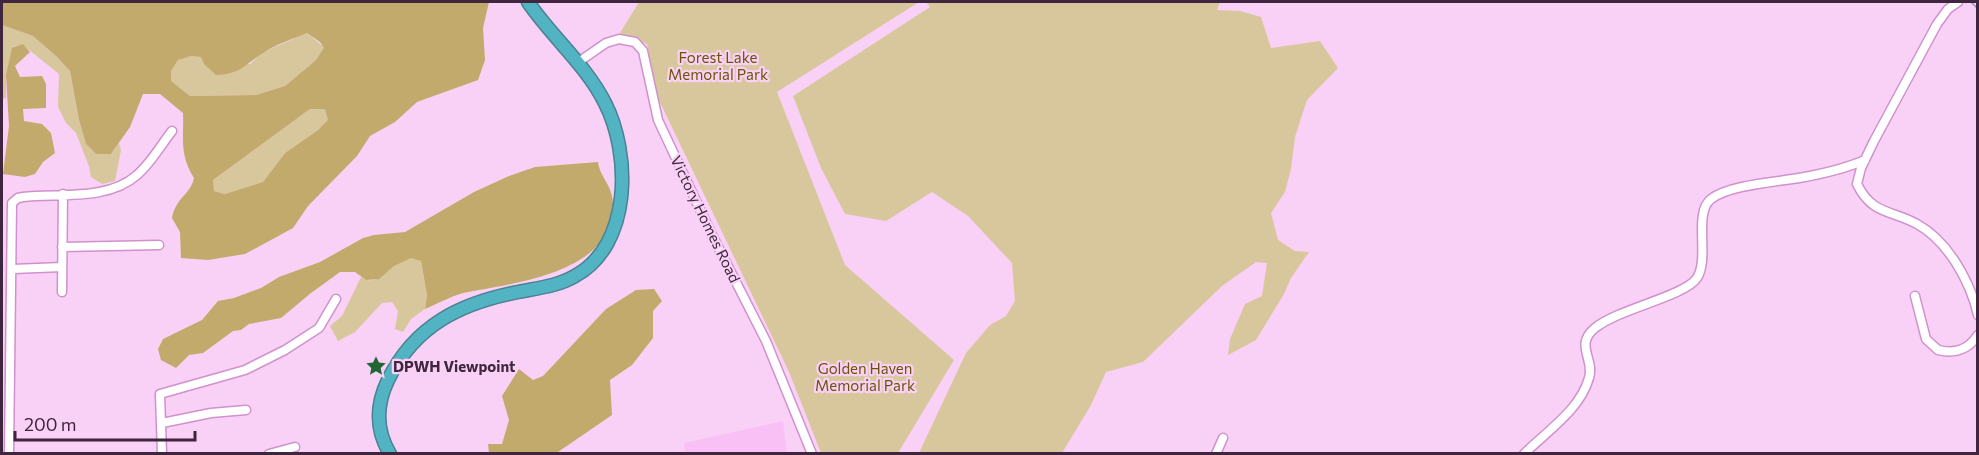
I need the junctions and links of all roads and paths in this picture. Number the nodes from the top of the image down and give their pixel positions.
1 (528, 2) edge
2 (1958, 2) edge
3 (577, 63) junction
4 (172, 131) dead end
5 (1865, 159) junction
6 (63, 194) junction
7 (159, 245) dead end
8 (62, 247) junction
9 (62, 267) junction
10 (13, 269) junction
11 (62, 292) dead end
12 (1915, 296) dead end
13 (336, 299) dead end
14 (1977, 315) edge
15 (1977, 335) edge
16 (246, 410) dead end
17 (162, 423) junction
18 (1223, 438) dead end
19 (295, 447) dead end
20 (9, 453) edge
21 (162, 453) edge
22 (269, 453) edge
23 (390, 453) edge
24 (812, 453) edge
25 (1216, 453) edge
26 (1524, 453) edge

1 - 3 highway
2 - 5 street
3 - 23 highway
3 - 24 street, Victory Homes Road
4 - 6 street
5 - 14 street
5 - 26 street
6 - 8 street
6 - 10 street
7 - 8 street
8 - 9 street
9 - 10 street
9 - 11 street
10 - 20 street
12 - 15 street
13 - 17 street
16 - 17 street
17 - 21 street
18 - 25 street
19 - 22 street

